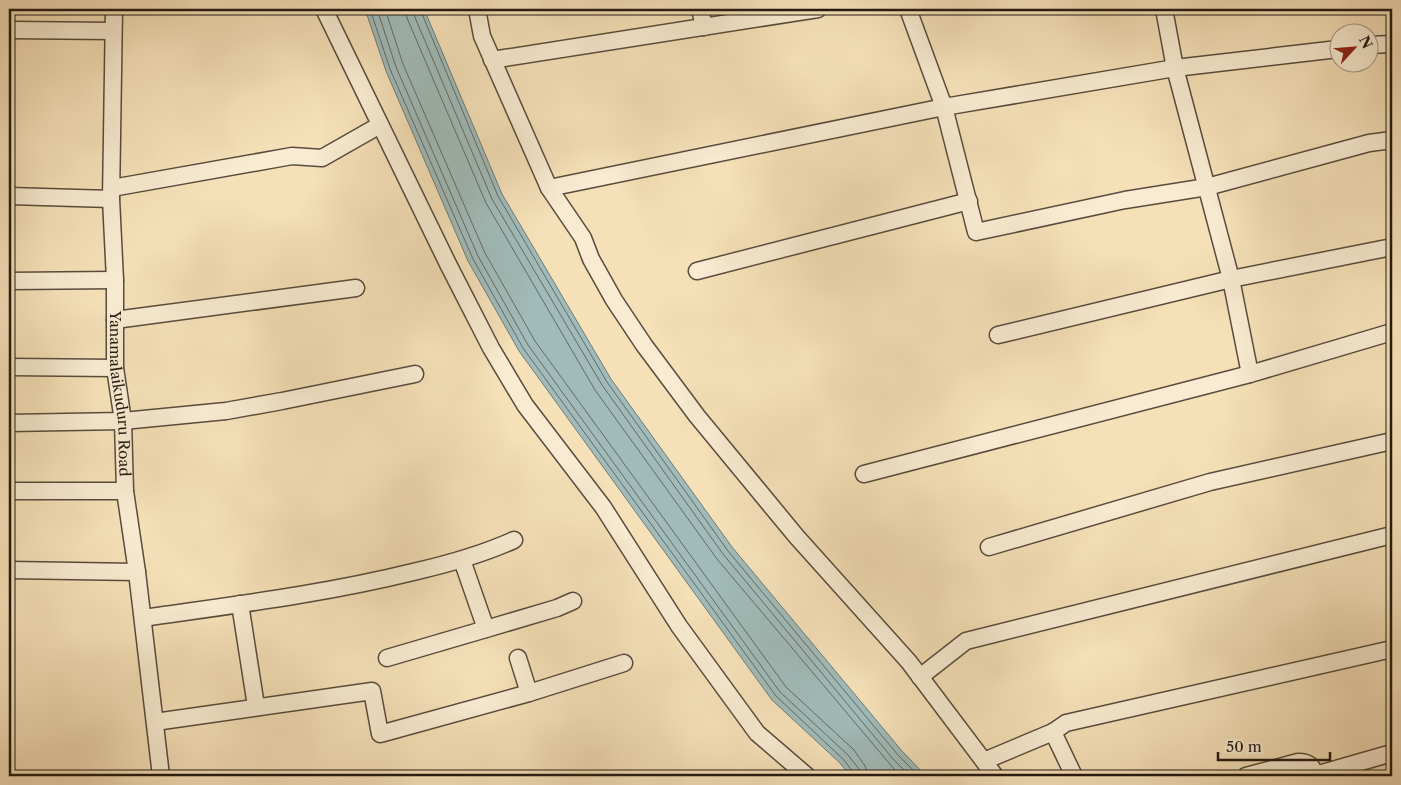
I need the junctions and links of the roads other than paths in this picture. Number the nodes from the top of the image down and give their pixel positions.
1 (114, 9) edge
2 (324, 9) edge
3 (476, 9) edge
4 (700, 9) edge
5 (818, 9) edge
6 (908, 9) edge
7 (1164, 9) edge
8 (704, 27) junction
9 (9, 30) edge
10 (113, 31) junction
11 (1392, 44) edge
12 (1378, 45) edge
13 (1328, 49) edge
14 (492, 60) junction
15 (1175, 68) junction
16 (944, 107) junction
17 (380, 125) junction
18 (1392, 140) edge
19 (1207, 187) junction
20 (549, 188) junction
21 (112, 193) junction
22 (9, 196) edge
23 (969, 201) junction
24 (1392, 247) edge
25 (697, 271) dead end
26 (1231, 279) junction
27 (115, 280) junction
28 (9, 281) edge
29 (356, 288) dead end
30 (115, 320) junction
31 (1392, 332) edge
32 (998, 335) dead end
33 (9, 367) edge
34 (114, 368) junction
35 (415, 374) dead end
36 (1250, 374) junction
37 (123, 422) junction
38 (9, 423) edge
39 (1392, 441) edge
40 (864, 474) dead end
41 (9, 491) edge
42 (125, 491) junction
43 (1392, 534) edge
44 (514, 540) dead end
45 (989, 547) dead end
46 (462, 560) junction
47 (9, 570) edge
48 (137, 572) junction
49 (573, 601) dead end
50 (240, 604) junction
51 (142, 618) junction
52 (486, 629) junction
53 (1392, 649) edge
54 (386, 658) dead end
55 (518, 658) dead end
56 (624, 664) dead end
57 (920, 677) junction
58 (529, 693) junction
59 (256, 706) junction
60 (155, 722) junction
61 (1052, 732) junction
62 (1392, 753) edge
63 (984, 760) junction
64 (161, 776) edge
65 (807, 776) edge
66 (995, 776) edge
67 (1074, 776) edge
68 (1246, 776) edge
69 (1316, 776) edge

1 - 10 street, Yanamalaikuduru Road
2 - 17 street
3 - 14 street
4 - 8 street
5 - 8 street
6 - 16 street
7 - 15 street
8 - 14 street
9 - 10 street
10 - 21 street, Yanamalaikuduru Road
11 - 12 street
13 - 15 street
14 - 20 street
15 - 16 street
15 - 19 street
16 - 20 street
16 - 23 street
17 - 21 street
17 - 65 street
18 - 19 street
19 - 23 street
19 - 26 street
20 - 57 street
21 - 22 street
21 - 27 street, Yanamalaikuduru Road
23 - 25 street
24 - 26 street
26 - 32 street
26 - 36 street
27 - 28 street
27 - 30 street, Yanamalaikuduru Road
29 - 30 street
30 - 34 street, Yanamalaikuduru Road
31 - 36 street
33 - 34 street
34 - 37 street, Yanamalaikuduru Road
35 - 37 street
36 - 40 street
37 - 38 street
37 - 42 street, Yanamalaikuduru Road
39 - 45 street
41 - 42 street
42 - 48 street, Yanamalaikuduru Road
43 - 57 street
44 - 46 street
46 - 50 street
46 - 52 street
47 - 48 street
48 - 51 street, Yanamalaikuduru Road
49 - 52 street
50 - 51 street
50 - 59 street
51 - 60 street, Yanamalaikuduru Road
52 - 54 street
53 - 61 street
55 - 58 street
56 - 58 street
57 - 63 street
58 - 59 street
59 - 60 street
60 - 64 street, Yanamalaikuduru Road
61 - 63 street
61 - 67 street
62 - 69 street
63 - 66 street
68 - 69 street

